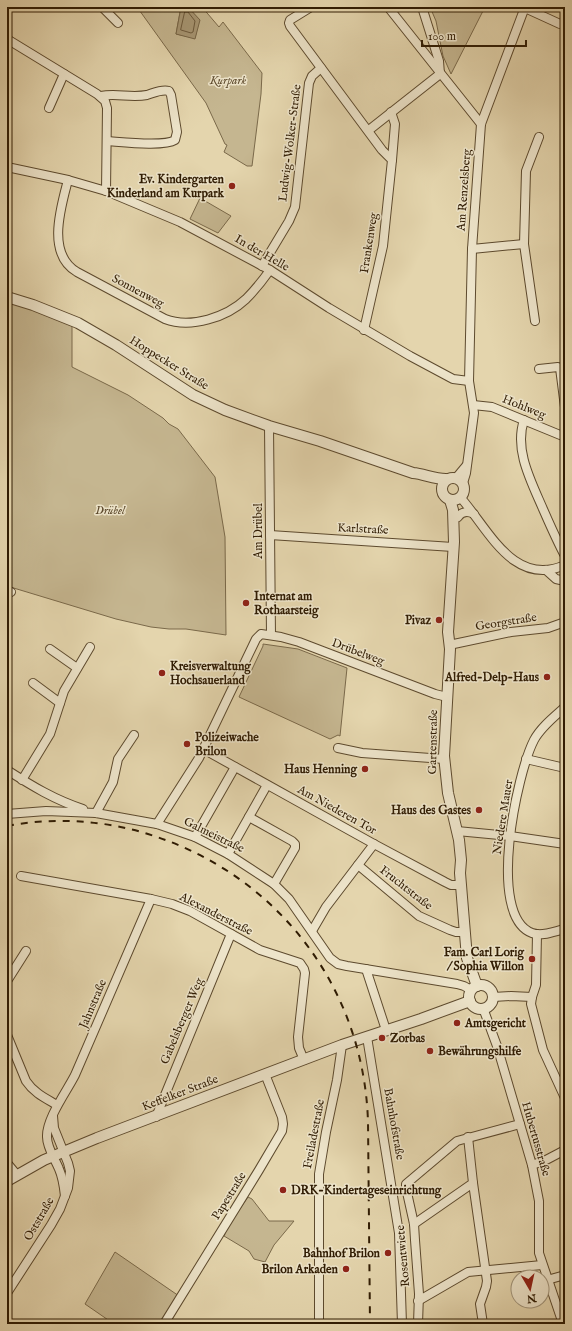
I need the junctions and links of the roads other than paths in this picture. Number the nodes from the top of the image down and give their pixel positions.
1 (102, 7) edge
2 (311, 7) edge
3 (388, 7) edge
4 (422, 7) edge
5 (525, 8) edge
6 (302, 9) edge
7 (118, 24) dead end
8 (560, 24) dead end
9 (7, 39) edge
10 (322, 68) junction
11 (64, 74) junction
12 (440, 74) junction
13 (101, 96) junction
14 (49, 108) dead end
15 (391, 112) junction
16 (481, 124) junction
17 (369, 130) junction
18 (539, 137) dead end
19 (107, 141) junction
20 (392, 160) junction
21 (7, 167) edge
22 (68, 180) junction
23 (106, 191) junction
24 (524, 244) junction
25 (472, 249) junction
26 (262, 266) junction
27 (270, 270) junction
28 (7, 298) edge
29 (535, 321) dead end
30 (364, 330) junction
31 (539, 369) dead end
32 (469, 381) junction
33 (473, 405) junction
34 (565, 407) edge
35 (524, 420) junction
36 (269, 426) junction
37 (565, 437) edge
38 (413, 473) junction
39 (455, 480) junction
40 (442, 491) junction
41 (456, 499) junction
42 (474, 514) junction
43 (458, 517) junction
44 (270, 535) junction
45 (454, 544) junction
46 (565, 556) edge
47 (565, 565) edge
48 (546, 570) junction
49 (565, 581) edge
50 (565, 622) edge
51 (270, 635) junction
52 (449, 645) junction
53 (90, 647) dead end
54 (50, 648) dead end
55 (77, 668) junction
56 (33, 683) dead end
57 (447, 697) junction
58 (60, 703) junction
59 (565, 707) edge
60 (134, 735) dead end
61 (338, 748) dead end
62 (203, 749) junction
63 (444, 759) junction
64 (526, 760) junction
65 (235, 767) junction
66 (565, 768) edge
67 (7, 770) edge
68 (22, 780) junction
69 (267, 785) junction
70 (96, 813) junction
71 (7, 814) edge
72 (249, 816) junction
73 (157, 824) junction
74 (457, 831) junction
75 (510, 836) junction
76 (196, 837) junction
77 (374, 844) junction
78 (565, 844) edge
79 (228, 854) junction
80 (358, 865) junction
81 (21, 876) dead end
82 (274, 884) junction
83 (461, 885) junction
84 (151, 899) junction
85 (565, 929) edge
86 (312, 931) junction
87 (465, 932) junction
88 (231, 934) junction
89 (537, 934) junction
90 (26, 951) dead end
91 (366, 969) junction
92 (7, 981) edge
93 (473, 992) junction
94 (532, 997) junction
95 (493, 998) junction
96 (483, 1008) junction
97 (386, 1030) junction
98 (7, 1035) edge
99 (367, 1037) junction
100 (342, 1046) junction
101 (10, 1050) edge
102 (304, 1060) junction
103 (265, 1074) junction
104 (565, 1098) edge
105 (57, 1105) junction
106 (53, 1115) junction
107 (156, 1117) junction
108 (520, 1124) junction
109 (468, 1137) junction
110 (565, 1150) edge
111 (63, 1152) junction
112 (53, 1156) junction
113 (7, 1162) edge
114 (532, 1165) junction
115 (16, 1175) junction
116 (7, 1180) edge
117 (473, 1183) junction
118 (65, 1196) junction
119 (414, 1224) junction
120 (542, 1265) junction
121 (543, 1269) edge
122 (486, 1270) junction
123 (565, 1275) edge
124 (550, 1279) edge
125 (550, 1288) edge
126 (7, 1293) edge
127 (418, 1301) junction
128 (164, 1324) edge
129 (319, 1324) edge
130 (402, 1324) edge
131 (418, 1324) edge
132 (483, 1324) edge
133 (563, 1324) edge

1 - 7 street
2 - 6 street
3 - 12 street
4 - 12 street
5 - 8 street, Am Renzelsberg
5 - 16 street, Am Renzelsberg
6 - 10 street
9 - 11 street
10 - 17 street
10 - 26 street, Ludwig-Wolker-Straße
11 - 13 street
11 - 14 street
12 - 15 street
12 - 16 street
13 - 19 street
13 - 19 street
15 - 17 street
15 - 20 street, Frankenweg
16 - 25 street, Am Renzelsberg
17 - 20 street
18 - 24 street
19 - 23 street
20 - 30 street, Frankenweg
21 - 22 street, In der Helle
22 - 23 street, In der Helle
22 - 27 street, Sonnenweg
23 - 26 street, In der Helle
24 - 25 street
24 - 29 street
25 - 32 street, Am Renzelsberg
26 - 27 street, In der Helle
27 - 30 street, In der Helle
28 - 36 street, Hoppecker Straße
30 - 32 street, In der Helle
31 - 34 street
32 - 33 street
33 - 35 street, Hohlweg
33 - 39 street
35 - 37 street, Hohlweg
35 - 46 street
36 - 38 street, Hoppecker Straße
36 - 44 street, Am Drübel
38 - 39 street, Hoppecker Straße
38 - 40 street, Hoppecker Straße
39 - 40 street
39 - 41 street
40 - 41 street
41 - 42 street
41 - 43 street, Gartenstraße
41 - 45 street, Gartenstraße
42 - 43 street
42 - 48 street
43 - 45 street, Gartenstraße
44 - 45 street, Karlstraße
44 - 51 street, Am Drübel
45 - 52 street, Gartenstraße
47 - 48 street
48 - 49 street
50 - 52 street, Georgstraße
51 - 57 street, Drübelweg
51 - 62 street, Drübelweg
52 - 57 street, Gartenstraße
53 - 55 street
54 - 55 street
55 - 58 street
56 - 58 street
57 - 63 street, Gartenstraße
58 - 68 street
59 - 64 street, Niedere Mauer
60 - 70 street
61 - 63 street
62 - 65 street, Am Niederen Tor
62 - 73 street
63 - 74 street, Gartenstraße
64 - 66 street
64 - 75 street, Niedere Mauer
65 - 69 street, Am Niederen Tor
65 - 76 street
67 - 68 street
68 - 70 street
69 - 72 street
69 - 77 street, Am Niederen Tor
70 - 71 street, Galmeistraße
70 - 73 street, Galmeistraße
72 - 79 street
72 - 82 street
73 - 76 street, Galmeistraße
74 - 75 street
74 - 83 street, Gartenstraße
75 - 78 street
75 - 89 street, Niedere Mauer
76 - 79 street, Galmeistraße
77 - 80 street
77 - 83 street, Am Niederen Tor
79 - 82 street, Galmeistraße
80 - 86 street
80 - 87 street, Fruchtstraße
81 - 84 street, Alexanderstraße
82 - 86 street, Galmeistraße
83 - 87 street, Gartenstraße
84 - 88 street, Alexanderstraße
84 - 105 street, Jahnstraße
85 - 89 street
86 - 91 street, Galmeistraße
87 - 93 street, Gartenstraße
88 - 102 street, Alexanderstraße
88 - 107 street, Gabelsberger Weg
89 - 94 street
90 - 92 street
91 - 93 street, Galmeistraße
91 - 97 street
93 - 95 street
93 - 96 street
93 - 97 street
94 - 95 street
94 - 104 street
95 - 96 street
96 - 108 street, Hubertusstraße
97 - 99 street
98 - 101 street
99 - 100 street, Keffelker Straße
99 - 130 street, Bahnhofstraße
100 - 102 street, Keffelker Straße
100 - 129 street, Freiladestraße
101 - 105 street
102 - 103 street, Keffelker Straße
103 - 107 street, Keffelker Straße
103 - 128 street, Papestraße
105 - 106 street, Jahnstraße
106 - 111 street
106 - 112 street, Jahnstraße
107 - 111 street, Keffelker Straße
108 - 109 street
108 - 114 street, Hubertusstraße
109 - 117 street
109 - 119 street, Rosentwiete
110 - 114 street
111 - 112 street, Keffelker Straße
111 - 118 street, Oststraße
112 - 115 street, Keffelker Straße
112 - 118 street, Oststraße
113 - 115 street
114 - 120 street, Hubertusstraße
115 - 116 street, Keffelker Straße
117 - 119 street
117 - 122 street
118 - 126 street, Oststraße
119 - 127 street, Rosentwiete
120 - 121 street, Hubertusstraße
120 - 122 street
122 - 127 street
122 - 132 street
123 - 124 street
125 - 133 street, Hubertusstraße
127 - 131 street, Rosentwiete

